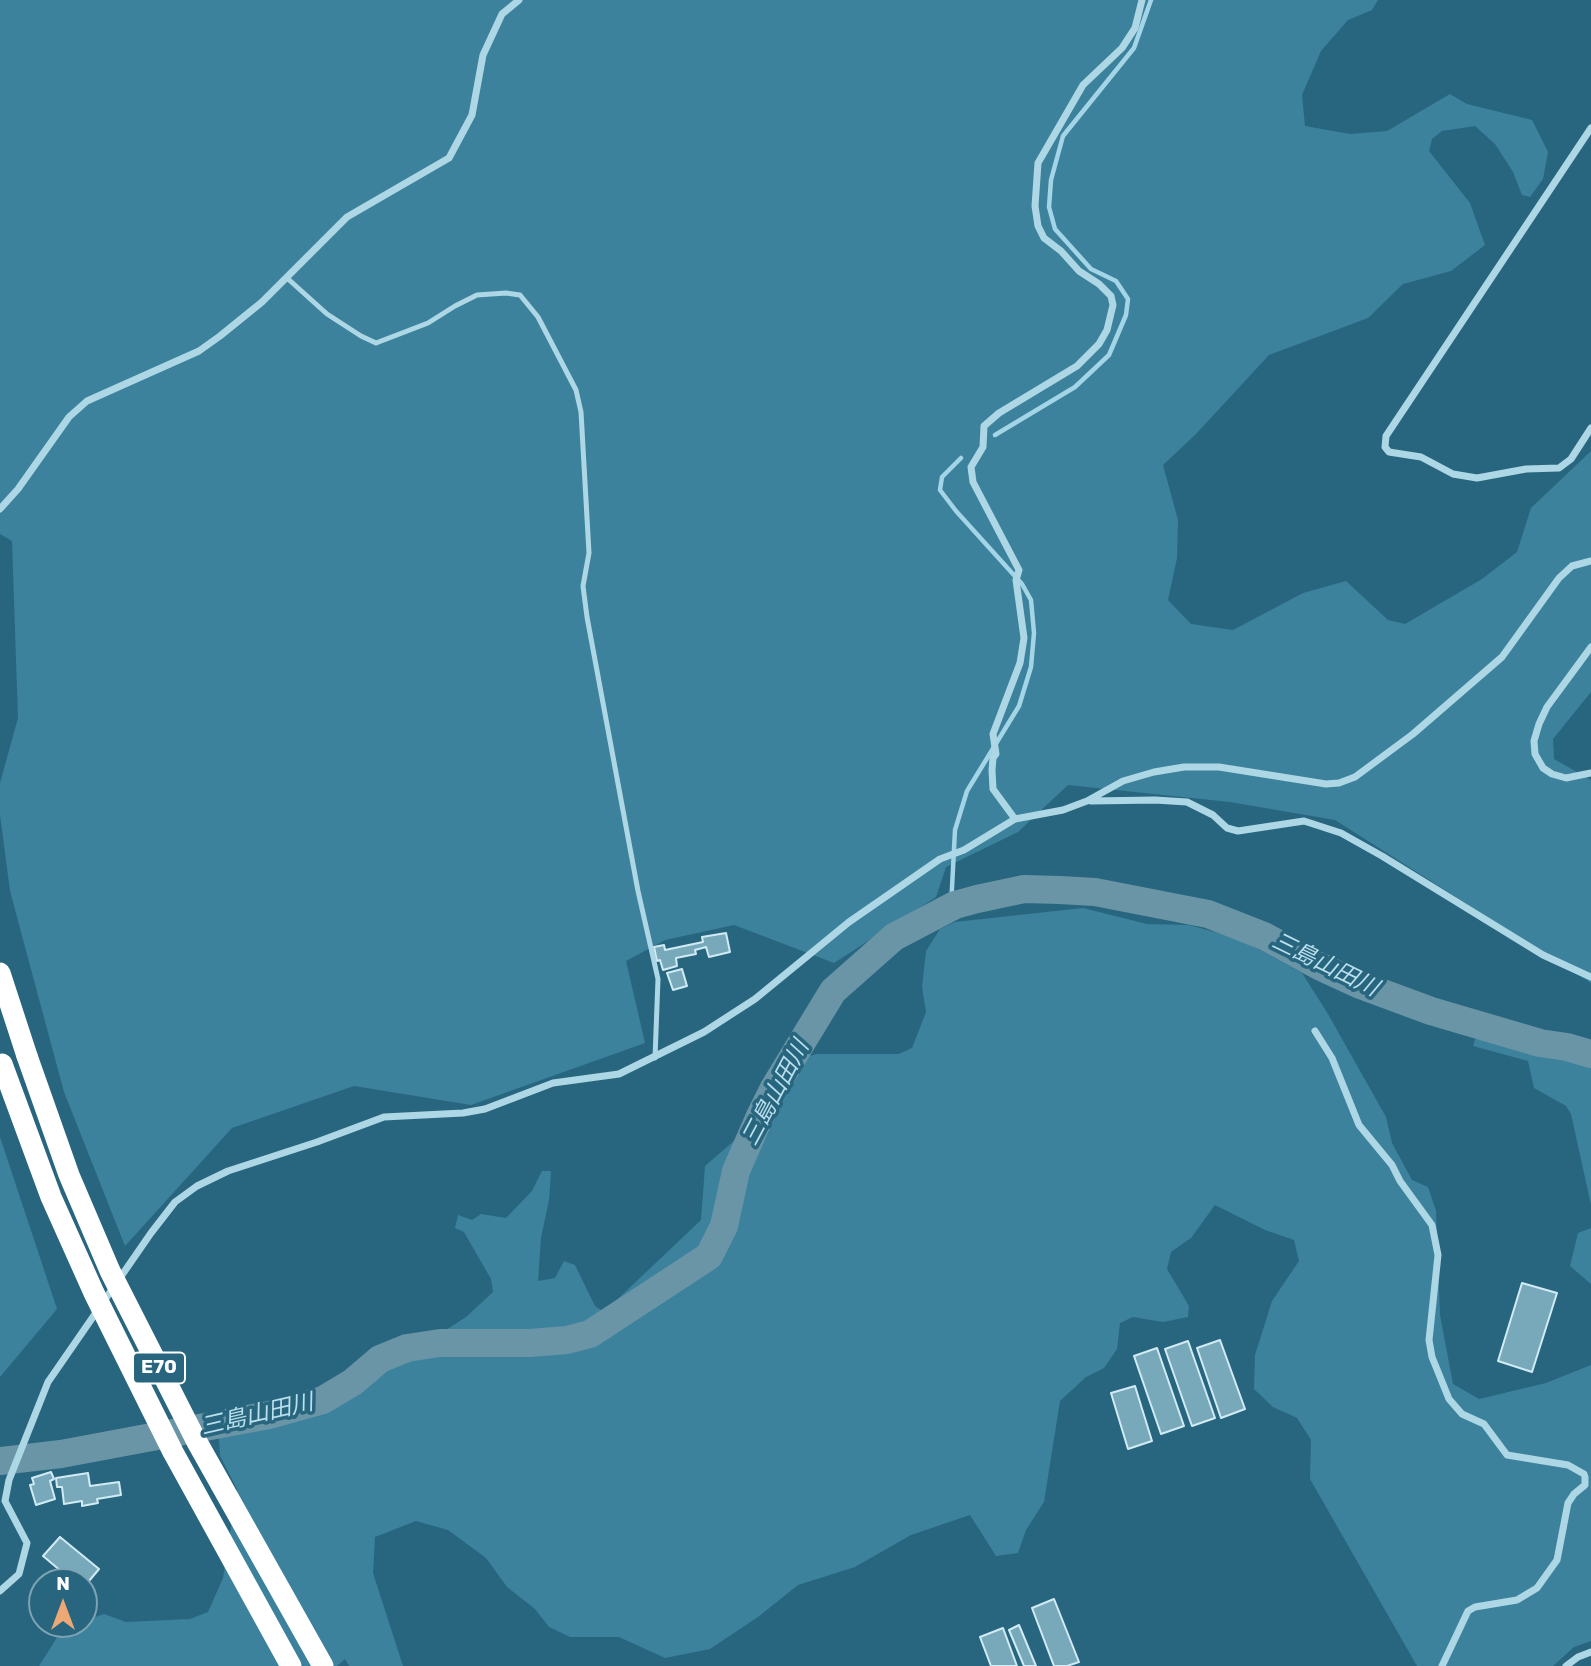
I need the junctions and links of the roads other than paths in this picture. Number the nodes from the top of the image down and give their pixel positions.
1 (519, 0) edge
2 (1142, 0) edge
3 (1591, 128) edge
4 (287, 278) junction
5 (1591, 428) edge
6 (0, 509) edge
7 (1591, 561) edge
8 (1591, 647) edge
9 (1591, 773) edge
10 (1087, 801) junction
11 (1015, 819) junction
12 (0, 973) edge
13 (1591, 977) edge
14 (1315, 1031) dead end
15 (655, 1058) junction
16 (1, 1061) edge
17 (0, 1591) edge
18 (1591, 1652) edge
19 (1572, 1664) edge
20 (291, 1666) edge
21 (323, 1666) edge
22 (1442, 1666) edge

1 - 4 street
2 - 11 street
3 - 5 street
4 - 6 street
4 - 15 lane
7 - 10 street
8 - 9 street
10 - 11 street
10 - 13 street
11 - 15 street
12 - 21 highway, E70, bridge
14 - 22 street
15 - 17 street
16 - 20 highway, E70, bridge
18 - 19 street

